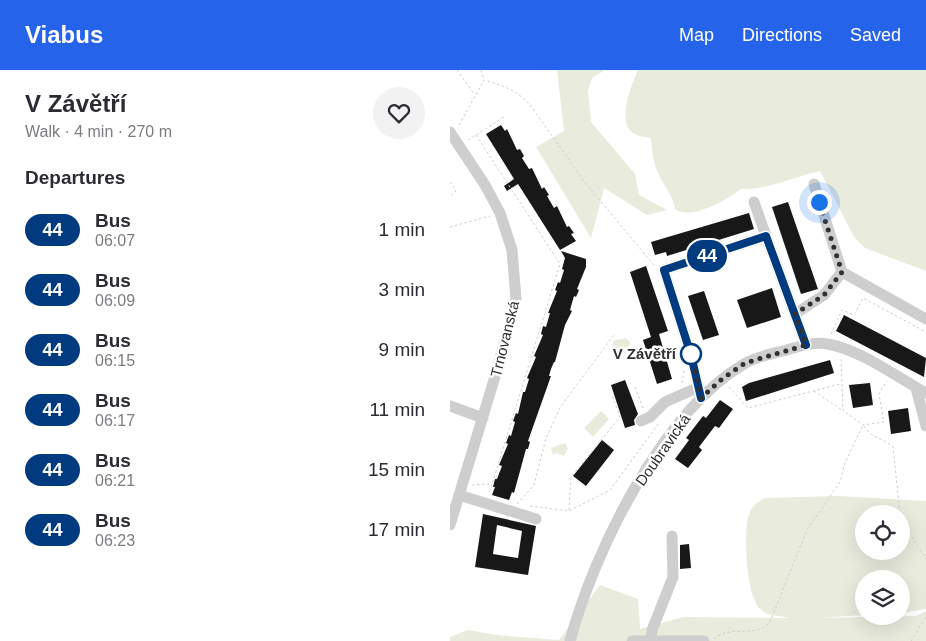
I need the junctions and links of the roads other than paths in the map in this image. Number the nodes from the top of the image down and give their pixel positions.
1 (454, 129) edge
2 (814, 184) dead end
3 (754, 202) dead end
4 (766, 236) junction
5 (842, 272) junction
6 (795, 314) junction
7 (926, 319) edge
8 (806, 345) junction
9 (921, 390) edge
10 (700, 393) junction
11 (450, 406) edge
12 (483, 418) junction
13 (641, 421) dead end
14 (926, 426) edge
15 (460, 495) junction
16 (536, 519) dead end
17 (450, 525) edge
18 (672, 536) dead end
19 (651, 640) edge
20 (570, 641) edge
21 (632, 641) edge
22 (704, 641) edge

1 - 12 street, Trnovanská
2 - 5 street
3 - 4 street
4 - 6 street
4 - 10 street
5 - 6 street
5 - 7 street
6 - 8 street
8 - 9 street, Doubravická
8 - 10 street, Doubravická
9 - 14 street, Doubravická
10 - 13 street
10 - 20 street, Doubravická
11 - 12 street
12 - 15 street, Trnovanská
15 - 16 street
15 - 17 street, Trnovanská
18 - 19 street
19 - 21 street
19 - 22 street

